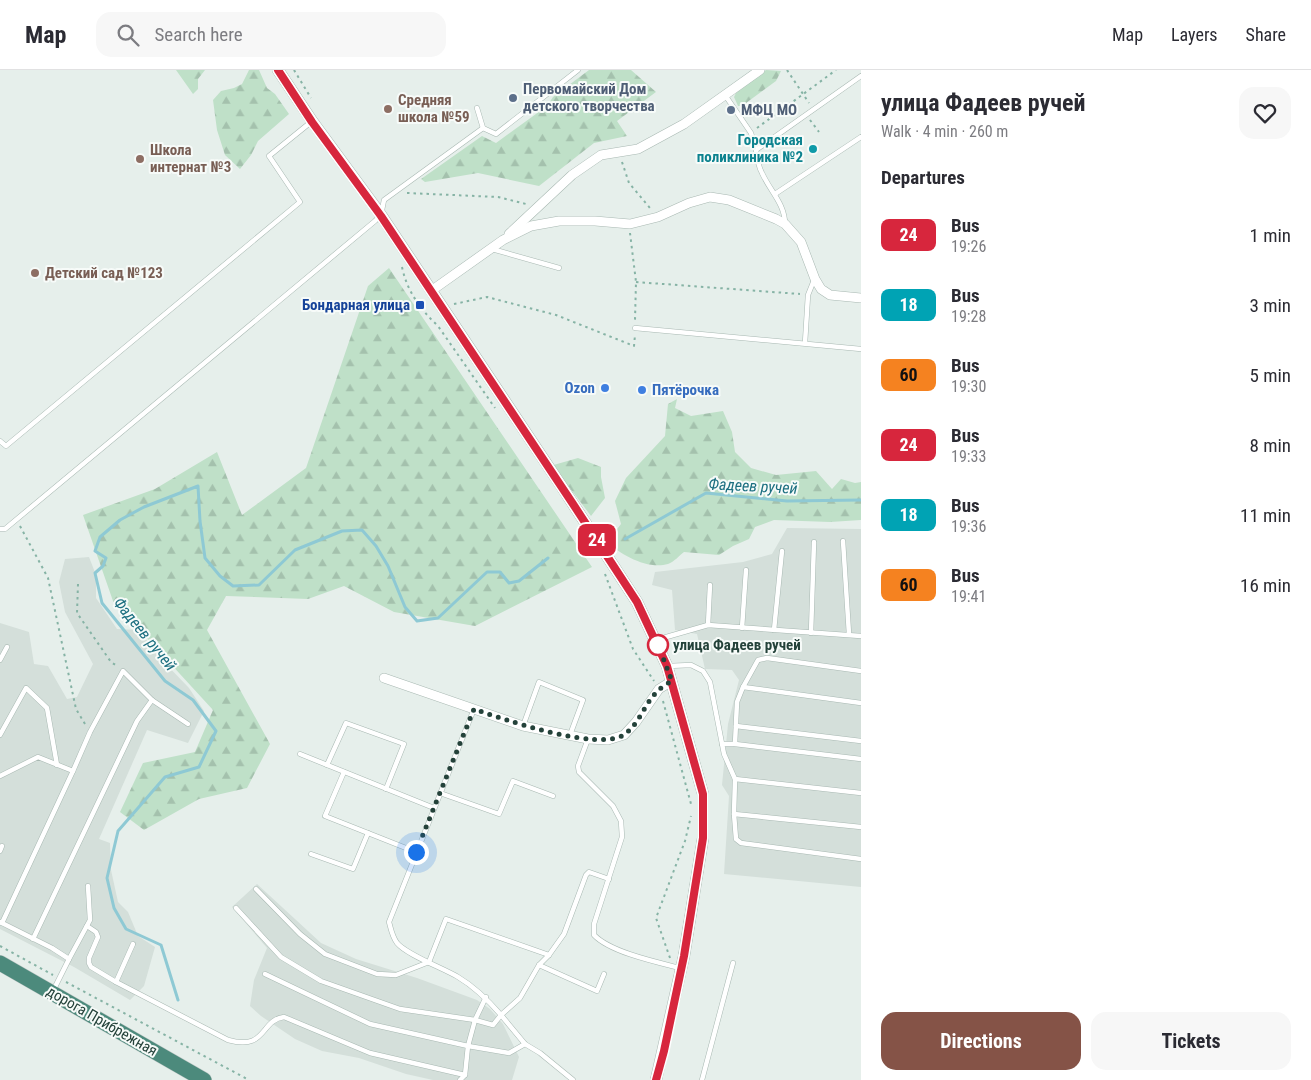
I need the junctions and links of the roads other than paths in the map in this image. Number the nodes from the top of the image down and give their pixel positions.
1 (278, 70) edge
2 (578, 70) edge
3 (760, 70) edge
4 (861, 76) edge
5 (724, 94) junction
6 (478, 108) dead end
7 (312, 122) junction
8 (482, 128) junction
9 (861, 137) edge
10 (756, 150) junction
11 (775, 194) junction
12 (381, 216) junction
13 (785, 224) junction
14 (503, 240) junction
15 (491, 249) junction
16 (559, 268) dead end
17 (815, 279) junction
18 (431, 291) junction
19 (861, 298) edge
20 (635, 328) dead end
21 (805, 344) junction
22 (861, 349) edge
23 (0, 441) edge
24 (0, 523) edge
25 (2, 529) edge
26 (843, 541) dead end
27 (814, 542) dead end
28 (782, 551) dead end
29 (746, 570) dead end
30 (710, 585) dead end
31 (708, 625) junction
32 (742, 628) junction
33 (774, 630) junction
34 (811, 633) junction
35 (849, 634) junction
36 (861, 636) edge
37 (656, 640) junction
38 (7, 647) dead end
39 (0, 660) edge
40 (667, 666) junction
41 (861, 671) edge
42 (384, 678) dead end
43 (672, 681) junction
44 (743, 687) junction
45 (152, 700) junction
46 (861, 703) edge
47 (474, 709) junction
48 (188, 724) dead end
49 (522, 726) junction
50 (736, 726) junction
51 (0, 735) edge
52 (570, 735) junction
53 (588, 739) junction
54 (861, 741) edge
55 (722, 744) junction
56 (735, 744) junction
57 (300, 754) dead end
58 (861, 759) edge
59 (58, 765) junction
60 (327, 765) junction
61 (72, 772) junction
62 (344, 772) junction
63 (0, 776) edge
64 (735, 779) junction
65 (386, 789) junction
66 (440, 792) junction
67 (861, 793) edge
68 (553, 796) dead end
69 (434, 808) junction
70 (734, 814) junction
71 (861, 827) edge
72 (368, 833) junction
73 (416, 852) junction
74 (311, 854) dead end
75 (861, 858) edge
76 (609, 879) junction
77 (88, 886) dead end
78 (256, 889) dead end
79 (236, 908) dead end
80 (1, 923) edge
81 (87, 926) junction
82 (33, 939) junction
83 (133, 944) dead end
84 (549, 955) junction
85 (69, 959) junction
86 (0, 962) edge
87 (429, 962) junction
88 (733, 963) dead end
89 (539, 965) junction
90 (677, 968) junction
91 (265, 974) dead end
92 (604, 974) dead end
93 (116, 982) junction
94 (56, 985) junction
95 (486, 997) junction
96 (501, 1015) junction
97 (475, 1020) junction
98 (525, 1044) junction
99 (468, 1046) junction
100 (465, 1075) junction
101 (204, 1080) edge
102 (460, 1080) edge
103 (574, 1080) edge
104 (656, 1080) edge
105 (702, 1080) edge

1 - 7 street
2 - 8 lane
3 - 5 street
4 - 10 lane
5 - 10 lane
5 - 14 street
6 - 8 lane
7 - 12 street
7 - 23 lane
8 - 12 lane
9 - 11 lane
10 - 11 lane
11 - 13 lane
12 - 18 street
12 - 25 lane
13 - 14 street
13 - 17 street
14 - 15 street
15 - 16 lane
15 - 18 street
17 - 19 street
17 - 21 lane
18 - 37 street
20 - 21 lane
21 - 22 lane
24 - 25 lane
26 - 35 lane
27 - 34 lane
28 - 33 lane
29 - 32 lane
30 - 31 lane
31 - 32 lane
31 - 37 lane
32 - 33 lane
33 - 34 lane
34 - 35 lane
35 - 36 lane
37 - 40 street
38 - 39 lane
40 - 43 street
40 - 55 lane
41 - 44 lane
42 - 47 street
43 - 53 street
43 - 90 street
44 - 46 lane
44 - 50 lane
45 - 48 lane
45 - 61 lane
45 - 82 lane
47 - 49 street
47 - 66 lane
49 - 52 street
49 - 52 lane
50 - 54 lane
50 - 56 lane
51 - 59 lane
52 - 53 street
53 - 76 lane
55 - 56 lane
55 - 64 lane
56 - 58 lane
57 - 60 lane
59 - 61 lane
59 - 63 lane
60 - 62 lane
60 - 65 lane
61 - 80 lane
62 - 65 lane
62 - 72 lane
64 - 67 lane
64 - 70 lane
65 - 69 lane
66 - 68 lane
66 - 69 lane
69 - 73 lane
70 - 71 lane
70 - 75 lane
72 - 73 lane
72 - 74 lane
73 - 87 lane
76 - 84 lane
76 - 90 lane
77 - 81 lane
78 - 87 lane
79 - 97 lane
80 - 82 lane
81 - 85 lane
81 - 93 lane
82 - 85 lane
83 - 93 lane
84 - 87 lane
84 - 89 lane
85 - 94 lane
86 - 94 highway, дорога Прибрежная
87 - 95 lane
88 - 105 lane
89 - 92 lane
89 - 96 lane
90 - 104 street
91 - 99 lane
93 - 100 lane
94 - 101 highway, дорога Прибрежная
95 - 96 lane
95 - 97 lane
96 - 97 lane
96 - 98 lane
97 - 99 lane
98 - 99 lane
98 - 103 lane
99 - 100 lane
100 - 102 lane

